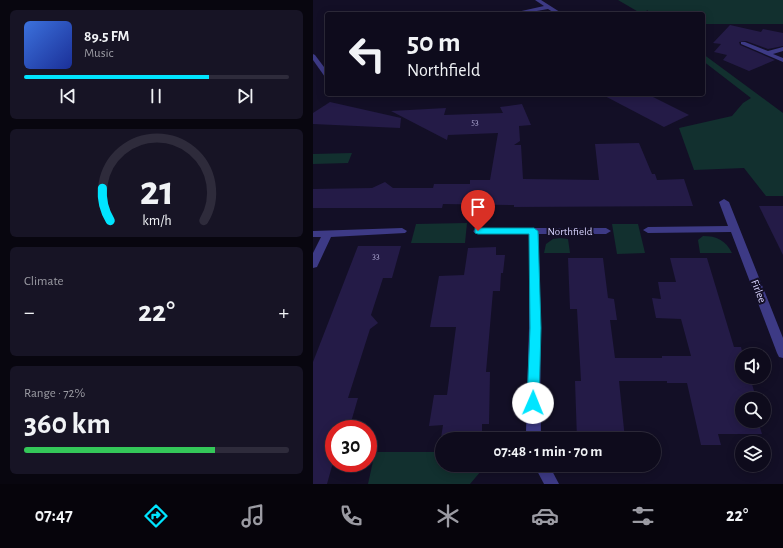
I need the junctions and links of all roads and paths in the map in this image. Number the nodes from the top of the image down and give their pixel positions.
1 (538, 0) edge
2 (549, 7) junction
3 (522, 12) edge
4 (557, 12) edge
5 (743, 43) dead end
6 (783, 49) edge
7 (769, 54) junction
8 (313, 56) edge
9 (783, 60) edge
10 (325, 73) edge
11 (724, 202) dead end
12 (734, 229) junction
13 (648, 230) dead end
14 (402, 231) dead end
15 (478, 231) dead end
16 (534, 231) junction
17 (606, 231) dead end
18 (313, 234) edge
19 (327, 234) junction
20 (313, 264) edge
21 (783, 353) edge
22 (534, 432) edge
23 (545, 472) edge
24 (552, 484) edge

1 - 2 street
2 - 3 street
2 - 4 street
5 - 7 street
6 - 7 street
7 - 9 street
8 - 10 street
11 - 12 street, Firlee
12 - 13 street
12 - 21 street, Firlee
14 - 19 street
15 - 16 street, Northfield
16 - 17 street, Northfield
16 - 22 street, Northfield
18 - 19 street
19 - 20 street
23 - 24 street

